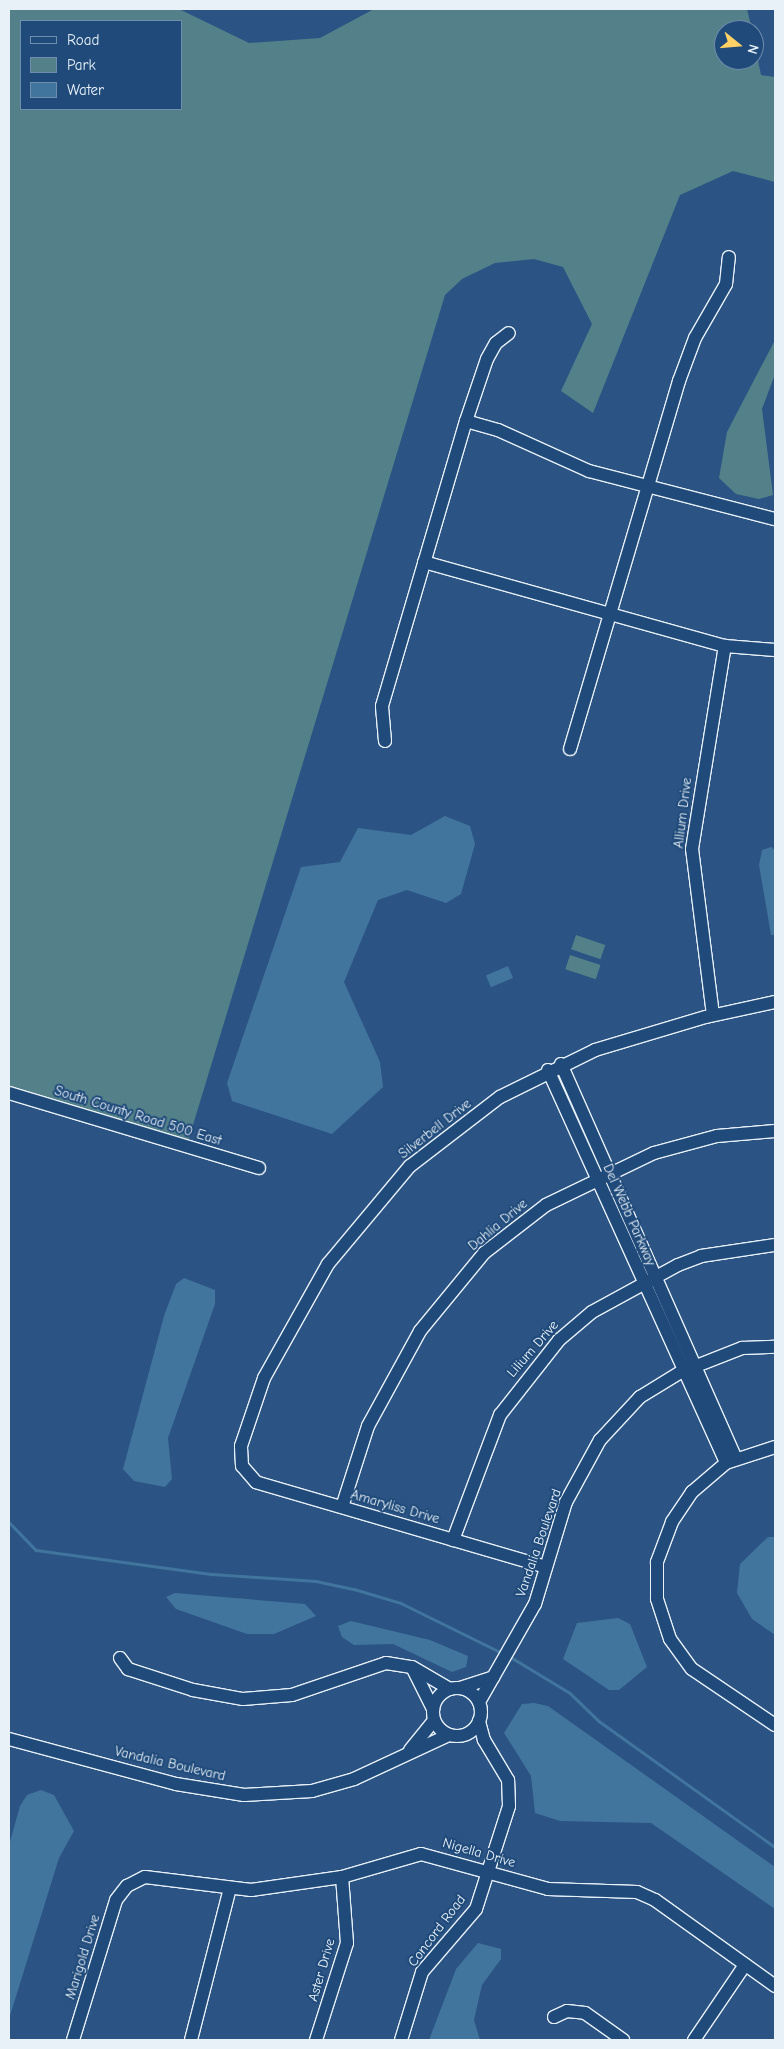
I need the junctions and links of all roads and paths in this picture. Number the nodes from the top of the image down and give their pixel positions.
1 (729, 257) dead end
2 (509, 333) dead end
3 (466, 421) junction
4 (646, 487) junction
5 (775, 519) edge
6 (424, 562) junction
7 (608, 614) junction
8 (725, 646) junction
9 (775, 650) edge
10 (385, 741) dead end
11 (570, 749) dead end
12 (775, 1002) edge
13 (713, 1015) junction
14 (561, 1064) junction
15 (548, 1070) junction
16 (9, 1093) edge
17 (775, 1130) edge
18 (258, 1168) dead end
19 (610, 1173) junction
20 (596, 1179) junction
21 (775, 1244) edge
22 (659, 1277) junction
23 (643, 1283) junction
24 (775, 1347) edge
25 (696, 1364) junction
26 (681, 1372) junction
27 (775, 1447) edge
28 (731, 1461) junction
29 (242, 1466) joint
30 (342, 1507) junction
31 (453, 1540) junction
32 (546, 1567) junction
33 (120, 1658) dead end
34 (412, 1667) junction
35 (493, 1677) junction
36 (455, 1689) junction
37 (479, 1702) junction
38 (433, 1714) junction
39 (479, 1722) junction
40 (775, 1725) edge
41 (449, 1735) junction
42 (465, 1735) junction
43 (9, 1739) edge
44 (408, 1752) junction
45 (494, 1755) junction
46 (488, 1870) junction
47 (342, 1877) junction
48 (127, 1886) joint
49 (230, 1888) junction
50 (745, 1965) junction
51 (775, 1986) edge
52 (554, 2016) dead end
53 (73, 2040) edge
54 (190, 2040) edge
55 (316, 2040) edge
56 (401, 2040) edge
57 (623, 2040) edge
58 (694, 2040) edge

1 - 4 street
2 - 3 street
3 - 4 street
3 - 6 street
4 - 5 street
4 - 7 street
6 - 7 street
6 - 10 street
7 - 8 street
7 - 11 street
8 - 9 street
8 - 13 street, Allium Drive
12 - 13 street, Silverbell Drive
13 - 14 street, Silverbell Drive
14 - 15 street, Silverbell Drive
14 - 19 street, Del Webb Parkway
15 - 20 street, Del Webb Parkway
15 - 29 street, Silverbell Drive
16 - 18 street, South County Road 500 East
17 - 19 street, Dahlia Drive
19 - 20 street, Dahlia Drive
19 - 22 street, Del Webb Parkway
20 - 23 street, Del Webb Parkway
20 - 30 street, Dahlia Drive
21 - 22 street, Lilium Drive
22 - 23 street, Lilium Drive
22 - 25 street, Del Webb Parkway
23 - 26 street, Del Webb Parkway
23 - 31 street, Lilium Drive
24 - 25 street, Vandalia Boulevard
25 - 26 street, Vandalia Boulevard
25 - 28 street, Del Webb Parkway
26 - 28 street, Del Webb Parkway
26 - 32 street, Vandalia Boulevard
27 - 28 street
28 - 40 street
29 - 30 street, Amaryliss Drive
30 - 31 street, Amaryliss Drive
31 - 32 street, Amaryliss Drive
32 - 35 street, Vandalia Boulevard
33 - 34 street
34 - 36 street
34 - 38 street
35 - 36 street
35 - 37 street, Vandalia Boulevard
36 - 37 street
36 - 38 street
37 - 39 street
38 - 41 street
38 - 44 street, Vandalia Boulevard
39 - 42 street
39 - 45 street, Concord Road
41 - 42 street
41 - 44 street, Vandalia Boulevard
42 - 45 street, Concord Road
43 - 44 street, Vandalia Boulevard
45 - 46 street, Concord Road
46 - 47 street, Nigella Drive
46 - 50 street, Nigella Drive
46 - 56 street, Concord Road
47 - 49 street, Nigella Drive
47 - 55 street, Aster Drive
48 - 49 street, Nigella Drive
48 - 53 street, Marigold Drive
49 - 54 street
50 - 51 street, Nigella Drive
50 - 58 street
52 - 57 street

